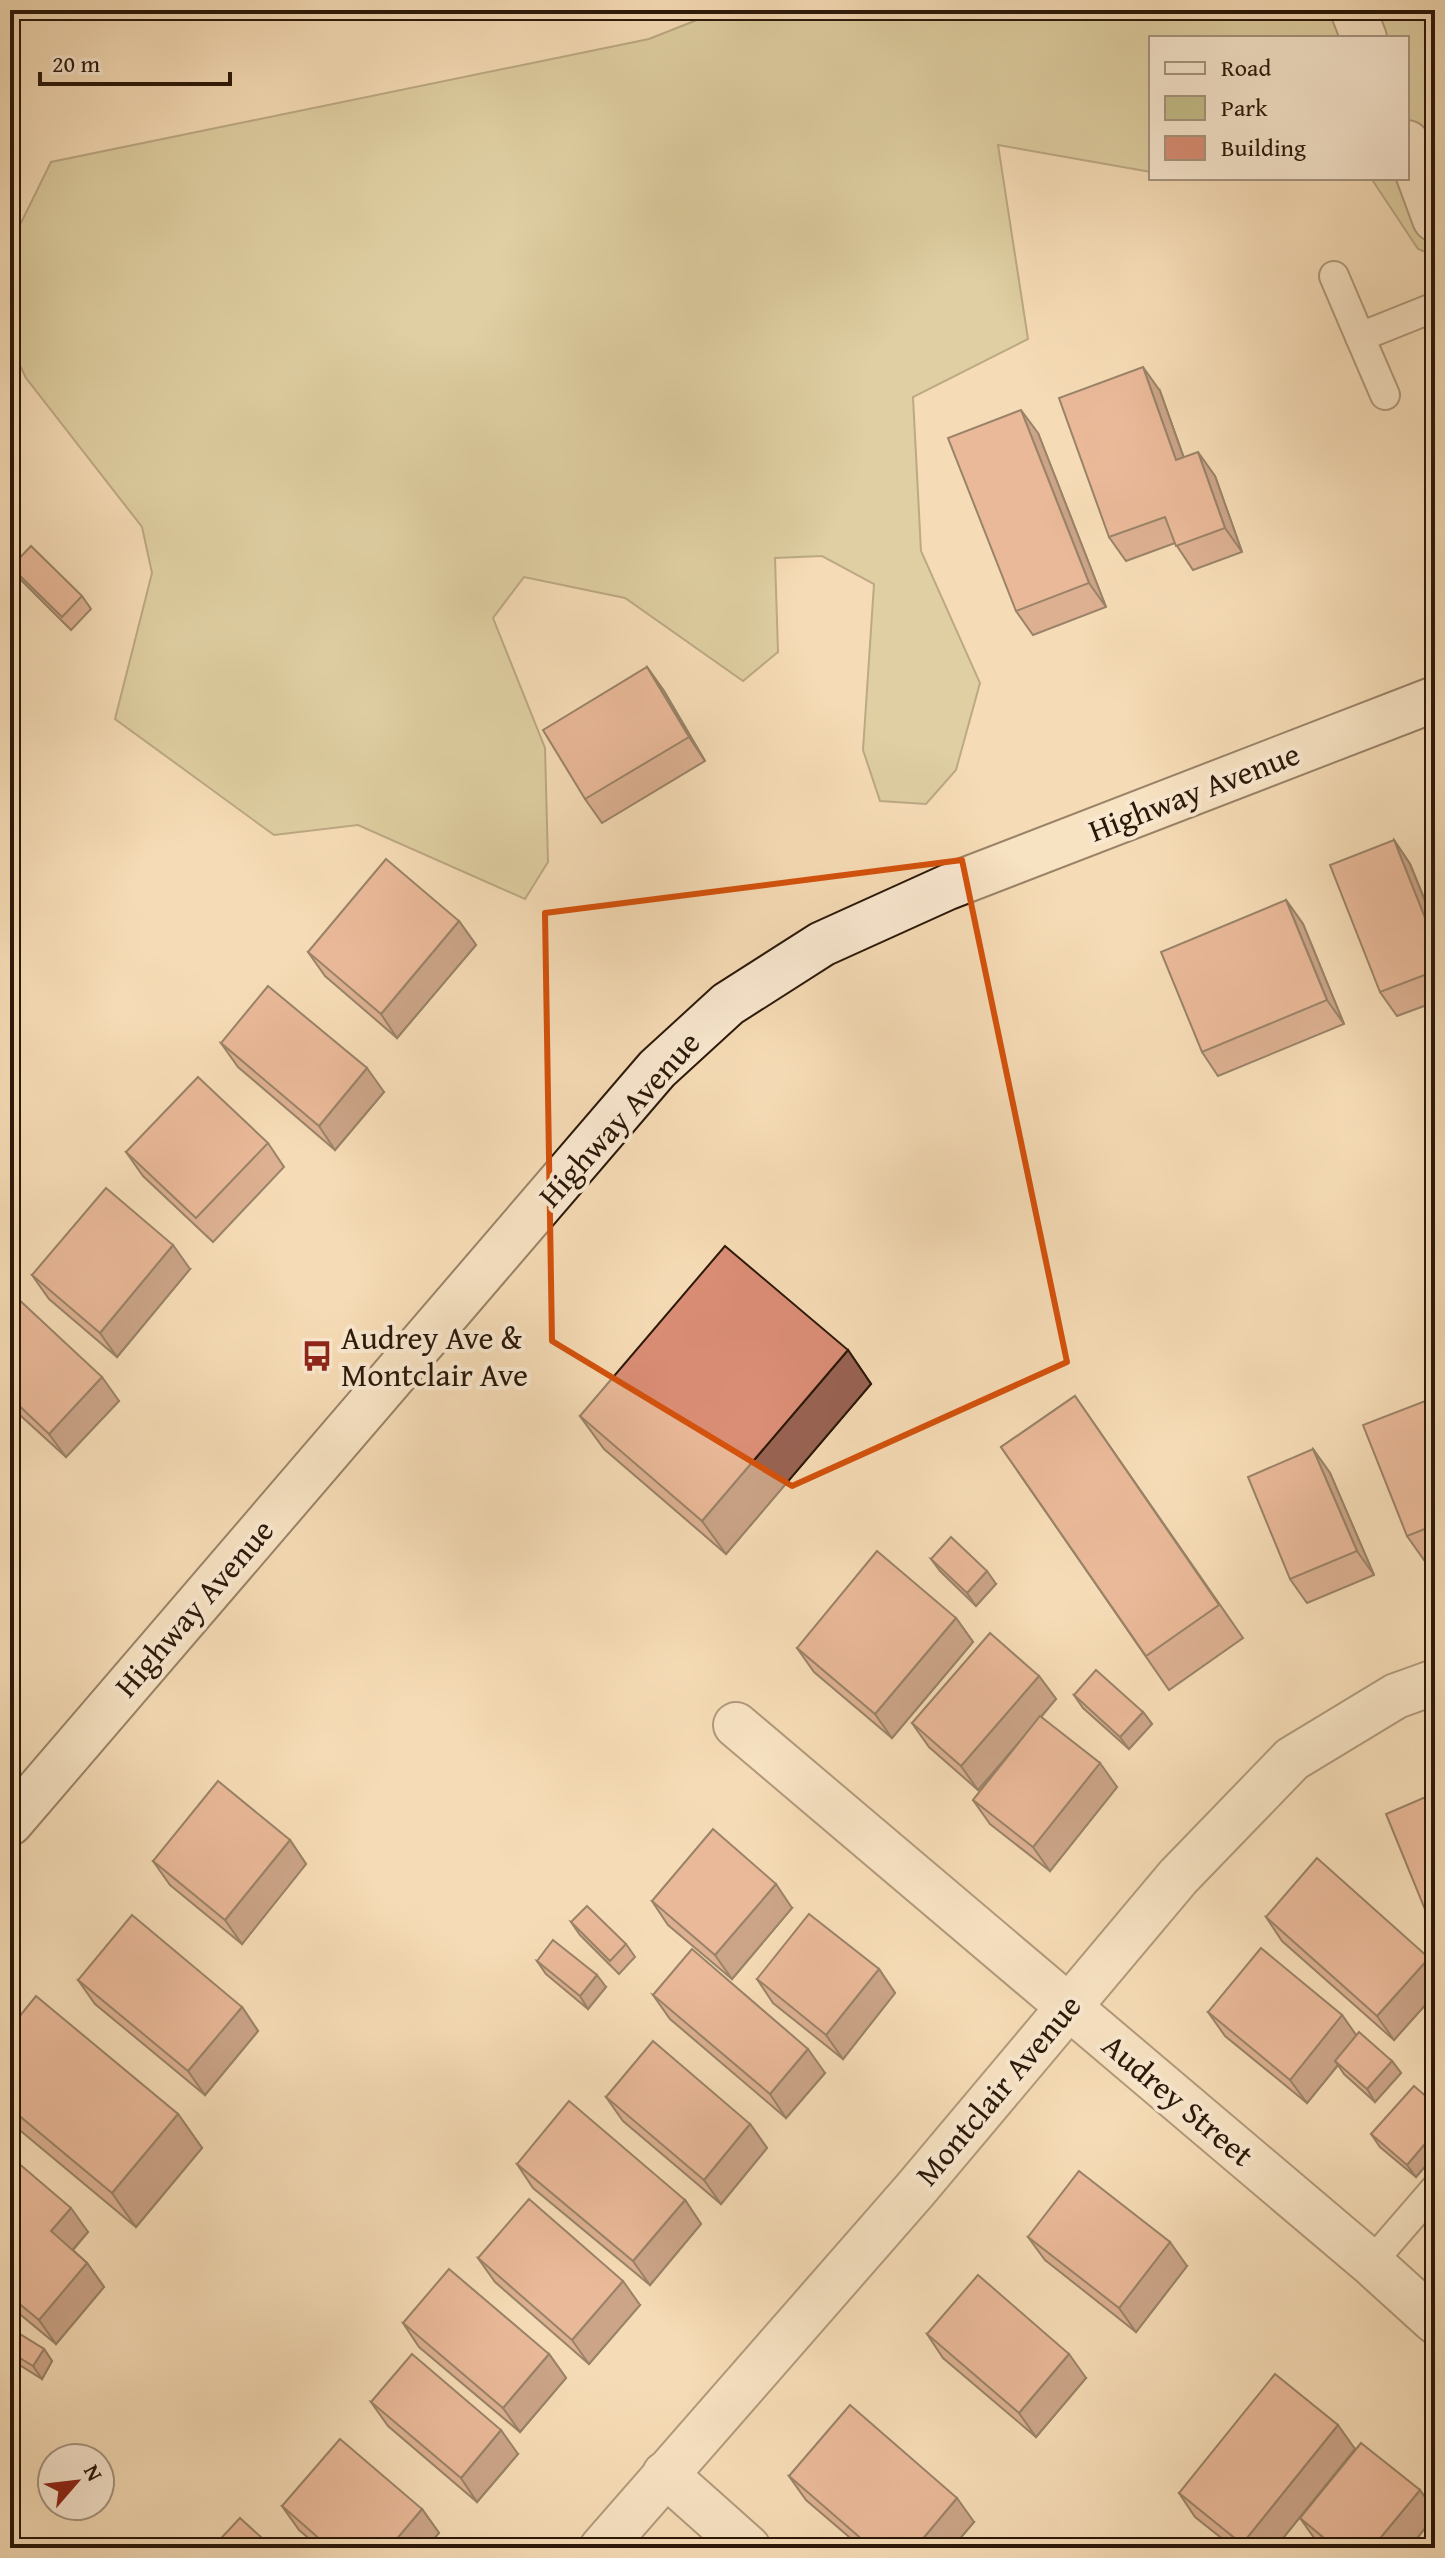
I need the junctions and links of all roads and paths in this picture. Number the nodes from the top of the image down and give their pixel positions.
1 (1353, 10) edge
2 (1363, 36) edge
3 (1409, 148) edge
4 (1435, 219) edge
5 (1334, 276) dead end
6 (1435, 307) edge
7 (1360, 337) junction
8 (1385, 395) dead end
9 (1435, 699) edge
10 (1435, 1682) edge
11 (736, 1725) dead end
12 (10, 1823) edge
13 (1067, 2005) junction
14 (1435, 2189) edge
15 (1371, 2263) junction
16 (1435, 2321) edge
17 (665, 2474) junction
18 (602, 2548) edge
19 (748, 2548) edge

1 - 2 street
3 - 4 street
5 - 7 lane
6 - 7 lane
7 - 8 lane
9 - 12 street, Highway Avenue
10 - 13 street, Montclair Avenue
11 - 13 street, Audrey Street
13 - 15 street, Audrey Street
13 - 17 street, Montclair Avenue
14 - 15 lane
15 - 16 street, Audrey Street
17 - 18 street, Montclair Avenue
17 - 19 street

